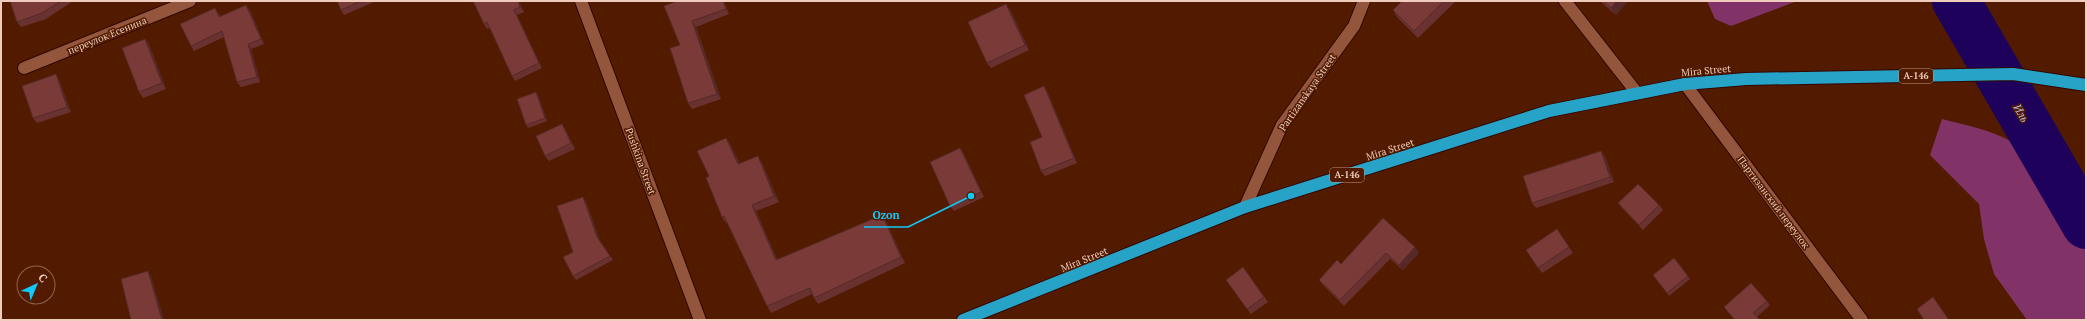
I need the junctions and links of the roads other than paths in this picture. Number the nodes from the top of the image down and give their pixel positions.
1 (190, 1) edge
2 (581, 1) edge
3 (1364, 1) edge
4 (1565, 1) edge
5 (24, 68) dead end
6 (1685, 84) junction
7 (2086, 85) edge
8 (1637, 93) junction
9 (1245, 207) junction
10 (700, 320) edge
11 (963, 320) edge
12 (1862, 320) edge

1 - 5 street, переулок Есенина
2 - 10 street, Pushkina Street
3 - 9 street, Partizanskaya Street
4 - 8 street
6 - 7 highway, Mira Street / А-146
6 - 8 highway, Mira Street / А-146
6 - 12 street, Партизанский переулок
8 - 9 highway, Mira Street / А-146
9 - 11 highway, Mira Street / А-146

